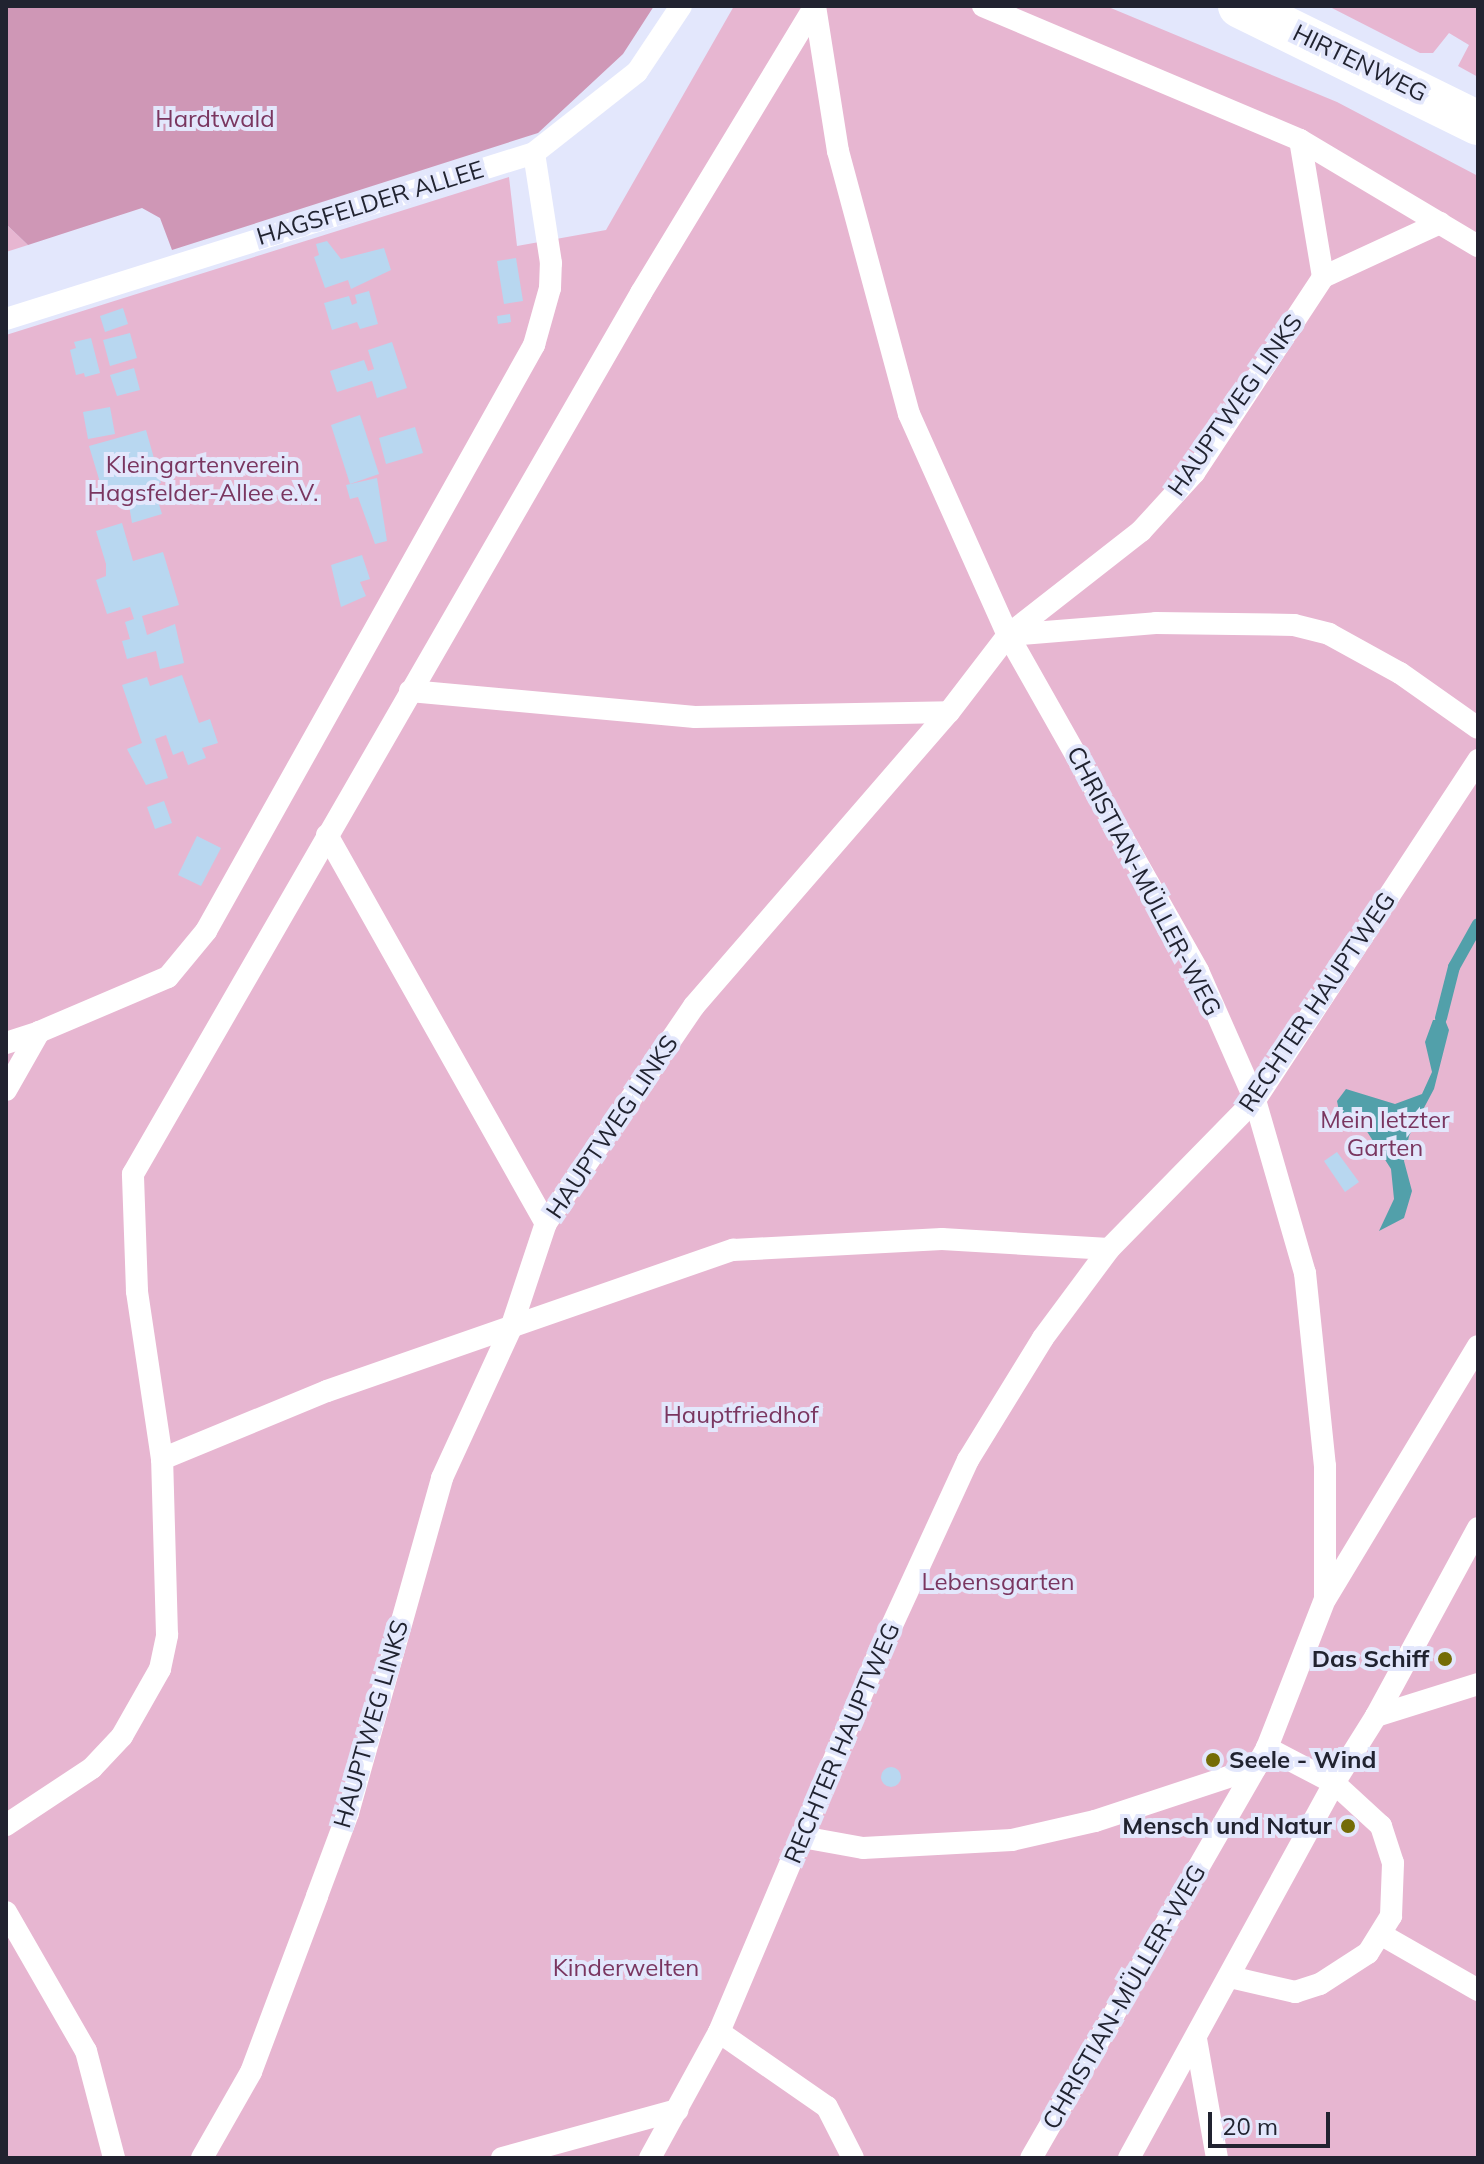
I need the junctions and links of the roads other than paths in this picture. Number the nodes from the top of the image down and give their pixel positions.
1 (681, 6) edge
2 (815, 6) edge
3 (983, 6) edge
4 (1240, 6) edge
5 (1478, 123) edge
6 (1300, 140) junction
7 (534, 153) junction
8 (1440, 223) junction
9 (1478, 246) edge
10 (1323, 277) junction
11 (6, 319) edge
12 (1008, 635) junction
13 (410, 691) junction
14 (949, 712) junction
15 (1478, 728) edge
16 (1478, 760) edge
17 (327, 835) junction
18 (39, 1032) junction
19 (6, 1043) edge
20 (6, 1090) edge
21 (1255, 1100) junction
22 (546, 1223) junction
23 (1109, 1249) junction
24 (511, 1328) junction
25 (1478, 1346) edge
26 (162, 1459) junction
27 (1478, 1528) edge
28 (1325, 1599) junction
29 (1478, 1684) edge
30 (1376, 1716) junction
31 (1267, 1748) junction
32 (1255, 1768) junction
33 (1334, 1783) junction
34 (6, 1825) edge
35 (802, 1837) junction
36 (6, 1912) edge
37 (1382, 1935) junction
38 (1230, 1977) junction
39 (1478, 1990) edge
40 (719, 2032) junction
41 (1196, 2039) junction
42 (678, 2110) junction
43 (114, 2158) edge
44 (202, 2158) edge
45 (502, 2158) edge
46 (650, 2158) edge
47 (853, 2158) edge
48 (1031, 2158) edge
49 (1129, 2158) edge
50 (1217, 2158) edge

1 - 7 lane, HAGSFELDER ALLEE
2 - 12 lane, CHRISTIAN-MÜLLER-WEG
2 - 13 lane
3 - 6 lane
4 - 5 street, HIRTENWEG
6 - 8 lane
6 - 10 lane
7 - 11 lane, HAGSFELDER ALLEE
7 - 18 lane
8 - 9 lane
8 - 10 lane
10 - 12 lane, HAUPTWEG LINKS
12 - 14 lane, HAUPTWEG LINKS
12 - 15 lane
12 - 21 lane, CHRISTIAN-MÜLLER-WEG
13 - 14 lane
13 - 17 lane
14 - 22 lane, HAUPTWEG LINKS
16 - 21 lane, RECHTER HAUPTWEG
17 - 22 lane
17 - 26 lane
18 - 19 lane
18 - 20 lane
21 - 23 lane, RECHTER HAUPTWEG
21 - 28 lane, CHRISTIAN-MÜLLER-WEG
22 - 24 lane, HAUPTWEG LINKS
23 - 24 lane
23 - 35 lane, RECHTER HAUPTWEG
24 - 26 lane
24 - 44 lane, HAUPTWEG LINKS
25 - 28 lane
26 - 34 lane
27 - 30 lane
28 - 31 lane, CHRISTIAN-MÜLLER-WEG
29 - 30 lane
30 - 33 lane
31 - 32 lane, CHRISTIAN-MÜLLER-WEG
31 - 33 lane
32 - 35 lane
32 - 48 lane, CHRISTIAN-MÜLLER-WEG
33 - 37 lane
33 - 38 lane
35 - 40 lane, RECHTER HAUPTWEG
36 - 43 lane
37 - 38 lane
37 - 39 lane
38 - 41 lane
40 - 42 lane, RECHTER HAUPTWEG
40 - 47 lane
41 - 49 lane
41 - 50 lane
42 - 45 lane
42 - 46 lane, RECHTER HAUPTWEG

